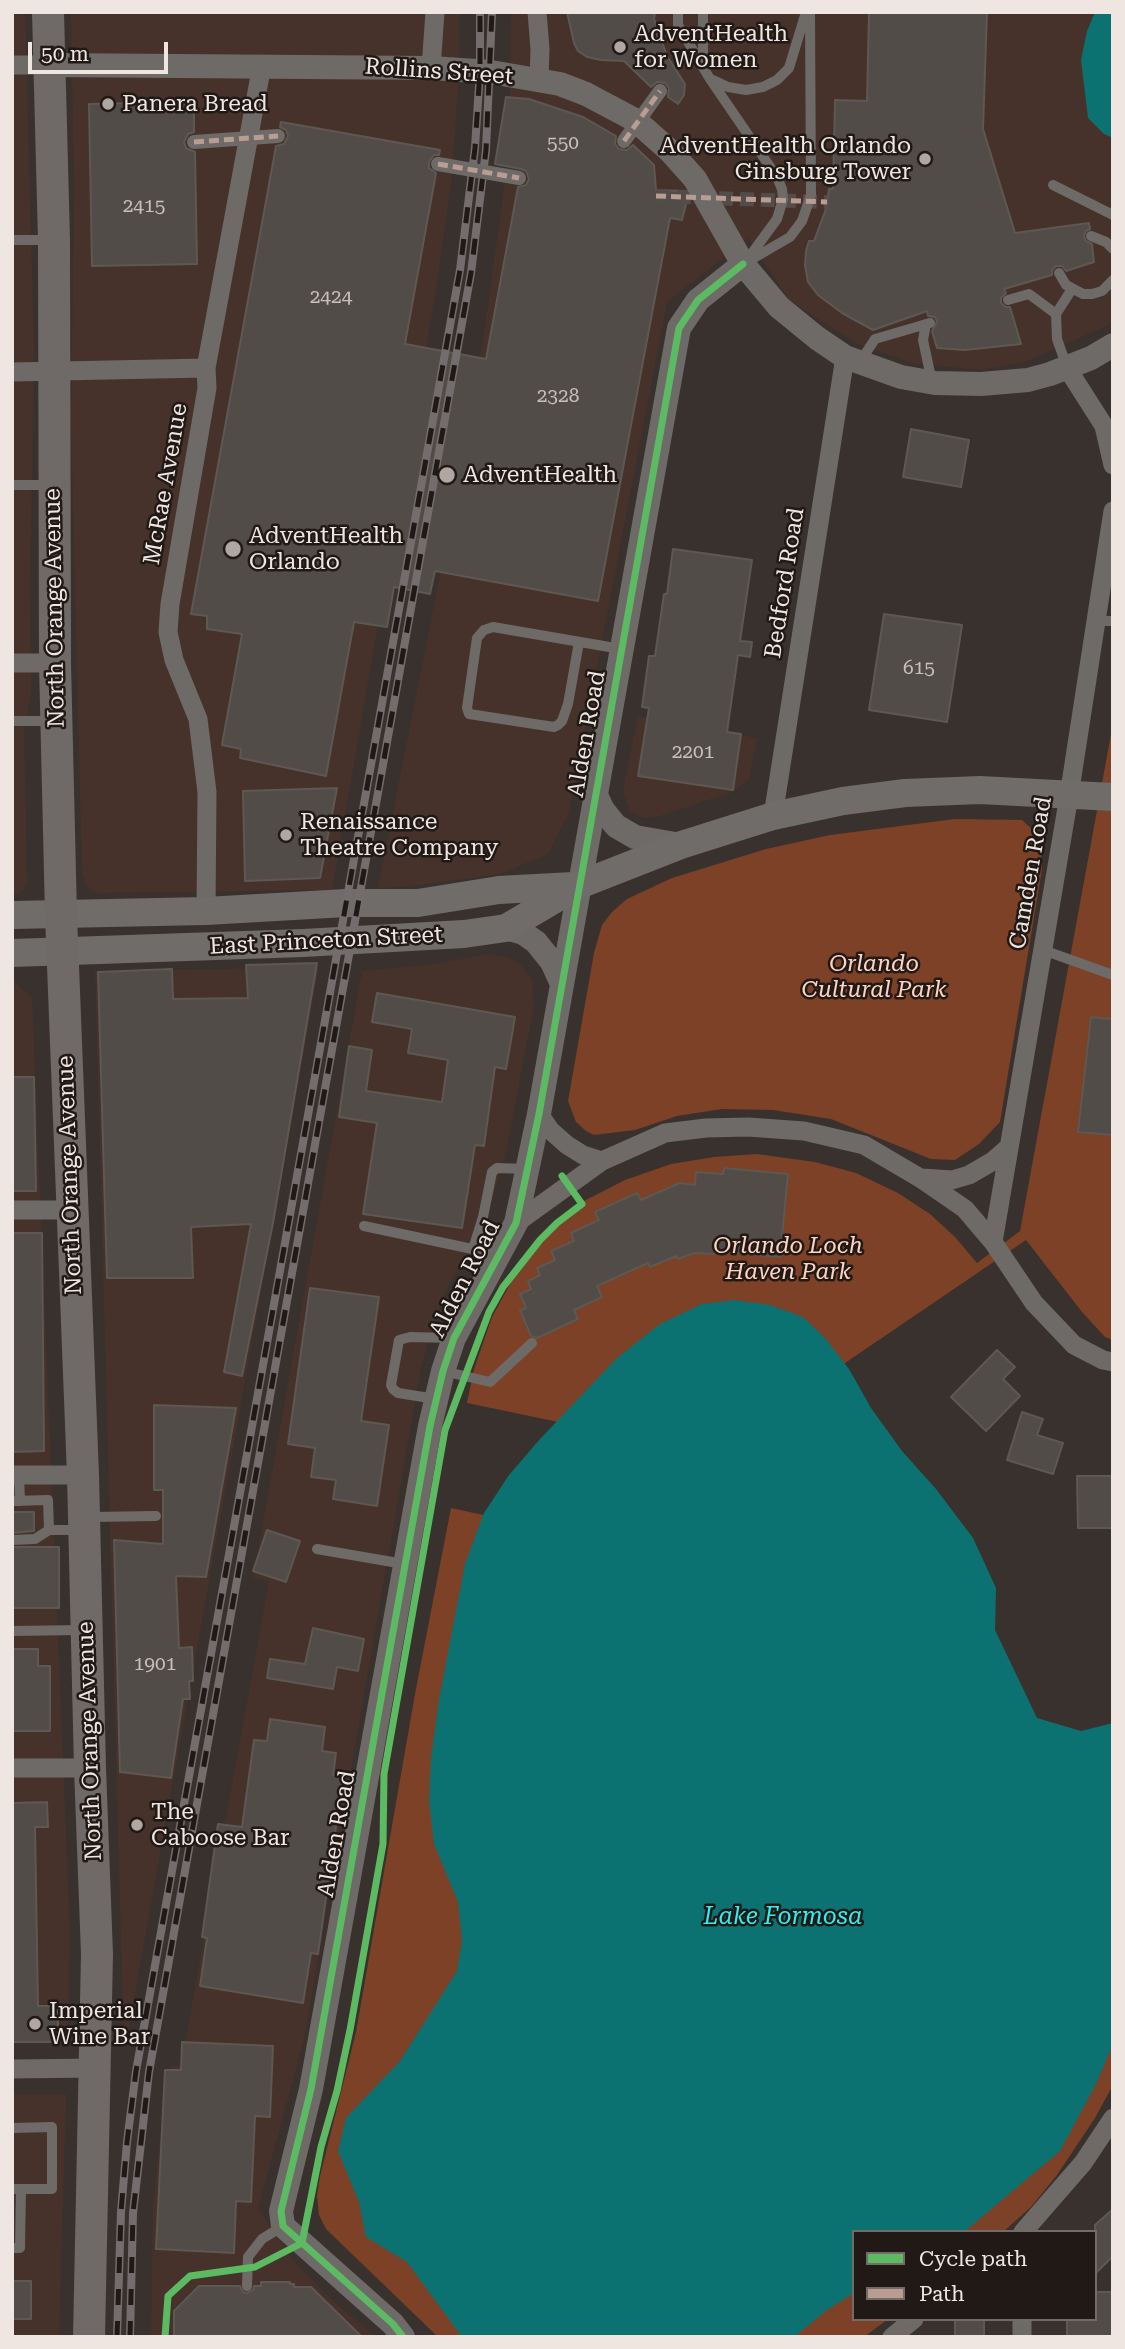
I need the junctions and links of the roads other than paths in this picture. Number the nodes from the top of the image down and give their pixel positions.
1 (48, 12) edge
2 (435, 12) edge
3 (537, 12) edge
4 (678, 12) edge
5 (703, 12) edge
6 (808, 12) edge
7 (12, 65) edge
8 (49, 65) junction
9 (262, 65) junction
10 (431, 68) junction
11 (710, 79) junction
12 (539, 80) junction
13 (660, 91) dead end
14 (278, 136) dead end
15 (624, 141) dead end
16 (194, 142) dead end
17 (438, 164) dead end
18 (519, 178) dead end
19 (1053, 185) dead end
20 (1113, 215) edge
21 (1091, 236) dead end
22 (12, 240) edge
23 (54, 240) junction
24 (1113, 249) edge
25 (743, 264) junction
26 (1059, 273) dead end
27 (1113, 280) edge
28 (1072, 289) junction
29 (1008, 300) dead end
30 (1056, 314) junction
31 (1113, 345) edge
32 (852, 359) junction
33 (205, 368) junction
34 (1067, 368) junction
35 (12, 372) edge
36 (53, 372) junction
37 (933, 382) junction
38 (1113, 462) edge
39 (12, 485) edge
40 (54, 485) junction
41 (1113, 511) edge
42 (1104, 621) edge
43 (579, 642) junction
44 (621, 649) junction
45 (12, 663) edge
46 (55, 663) junction
47 (12, 721) edge
48 (56, 721) junction
49 (595, 793) junction
50 (1069, 796) junction
51 (1113, 797) edge
52 (1113, 812) edge
53 (773, 817) junction
54 (681, 845) junction
55 (579, 885) junction
56 (205, 911) junction
57 (12, 915) edge
58 (61, 915) junction
59 (506, 928) junction
60 (1043, 950) junction
61 (62, 952) junction
62 (12, 953) edge
63 (1113, 975) edge
64 (562, 984) junction
65 (539, 1114) junction
66 (1009, 1147) junction
67 (602, 1161) junction
68 (527, 1169) junction
69 (920, 1178) junction
70 (12, 1210) edge
71 (71, 1210) junction
72 (516, 1223) junction
73 (364, 1226) dead end
74 (993, 1242) junction
75 (473, 1249) junction
76 (493, 1263) junction
77 (454, 1338) junction
78 (532, 1343) dead end
79 (1113, 1362) edge
80 (443, 1371) junction
81 (436, 1399) junction
82 (16, 1475) edge
83 (83, 1475) junction
84 (16, 1501) edge
85 (156, 1516) dead end
86 (84, 1523) junction
87 (49, 1530) junction
88 (12, 1540) edge
89 (317, 1549) dead end
90 (405, 1564) junction
91 (86, 1630) junction
92 (12, 1631) edge
93 (12, 1768) edge
94 (90, 1768) junction
95 (96, 2068) junction
96 (12, 2069) edge
97 (1113, 2119) edge
98 (12, 2128) edge
99 (17, 2189) edge
100 (282, 2218) junction
101 (1025, 2230) edge
102 (12, 2248) edge
103 (247, 2286) dead end
104 (912, 2321) edge
105 (89, 2337) edge
106 (403, 2337) edge
107 (892, 2337) edge

1 - 8 main road, North Orange Avenue
2 - 10 street
3 - 12 street
4 - 11 lane
5 - 11 lane
6 - 11 lane
6 - 25 lane
7 - 8 street, Rollins Street
8 - 9 street, Rollins Street
8 - 23 main road, North Orange Avenue
9 - 10 street, Rollins Street
9 - 33 street, McRae Avenue
10 - 12 street, Rollins Street
11 - 25 lane
12 - 25 street, Rollins Street
13 - 15 street, bridge
14 - 16 street, bridge
17 - 18 street, bridge
19 - 20 lane
21 - 24 lane
22 - 23 lane
23 - 36 main road, North Orange Avenue
25 - 32 street, Rollins Street
25 - 44 street, Alden Road
26 - 28 lane
27 - 28 lane
28 - 30 lane
29 - 30 lane
30 - 34 lane
31 - 34 street, Rollins Street
32 - 37 street, Rollins Street
32 - 37 lane
32 - 53 street, Bedford Road
33 - 36 street
33 - 56 street, McRae Avenue
34 - 37 street, Rollins Street
34 - 38 street
35 - 36 street
36 - 40 main road, North Orange Avenue
39 - 40 lane
40 - 46 main road, North Orange Avenue
41 - 42 street, Camden Road
42 - 50 street, Camden Road
43 - 43 lane
43 - 44 lane
44 - 49 street, Alden Road
45 - 46 street
46 - 48 main road, North Orange Avenue
47 - 48 lane
48 - 58 main road, North Orange Avenue
49 - 54 street
49 - 55 street, Alden Road
50 - 51 main road, East Princeton Street
50 - 52 main road, East Princeton Street
50 - 53 main road, East Princeton Street
50 - 60 street, Camden Road
53 - 54 main road, East Princeton Street
54 - 55 main road, East Princeton Street
55 - 56 main road, East Princeton Street
55 - 59 main road, East Princeton Street
55 - 64 street, Alden Road
56 - 58 main road, East Princeton Street
57 - 58 main road, East Princeton Street
58 - 61 main road, North Orange Avenue
59 - 61 main road, East Princeton Street
59 - 64 street
60 - 63 lane
60 - 66 street, Camden Road
61 - 62 main road, East Princeton Street
61 - 71 main road, North Orange Avenue
64 - 65 street, Alden Road
65 - 67 street
65 - 68 street, Alden Road
66 - 69 street
66 - 74 street, Camden Road
67 - 69 street
67 - 72 street
68 - 72 street, Alden Road
68 - 75 lane
69 - 74 street
70 - 71 street
71 - 83 main road, North Orange Avenue
72 - 76 street, Alden Road
73 - 75 lane
74 - 79 street
75 - 76 lane
76 - 77 street, Alden Road
77 - 80 street, Alden Road
77 - 81 lane
78 - 80 lane
80 - 81 street, Alden Road
81 - 90 street, Alden Road
82 - 83 street
82 - 84 lane
83 - 86 main road, North Orange Avenue
84 - 87 lane
85 - 86 lane
86 - 87 lane
86 - 91 main road, North Orange Avenue
87 - 88 lane
89 - 90 lane
90 - 100 street, Alden Road
91 - 92 lane
91 - 94 main road, North Orange Avenue
93 - 94 street
94 - 95 main road, North Orange Avenue
95 - 96 street
95 - 105 main road, North Orange Avenue
97 - 101 street
98 - 99 lane
99 - 102 lane
100 - 103 lane
100 - 106 street
104 - 107 street

